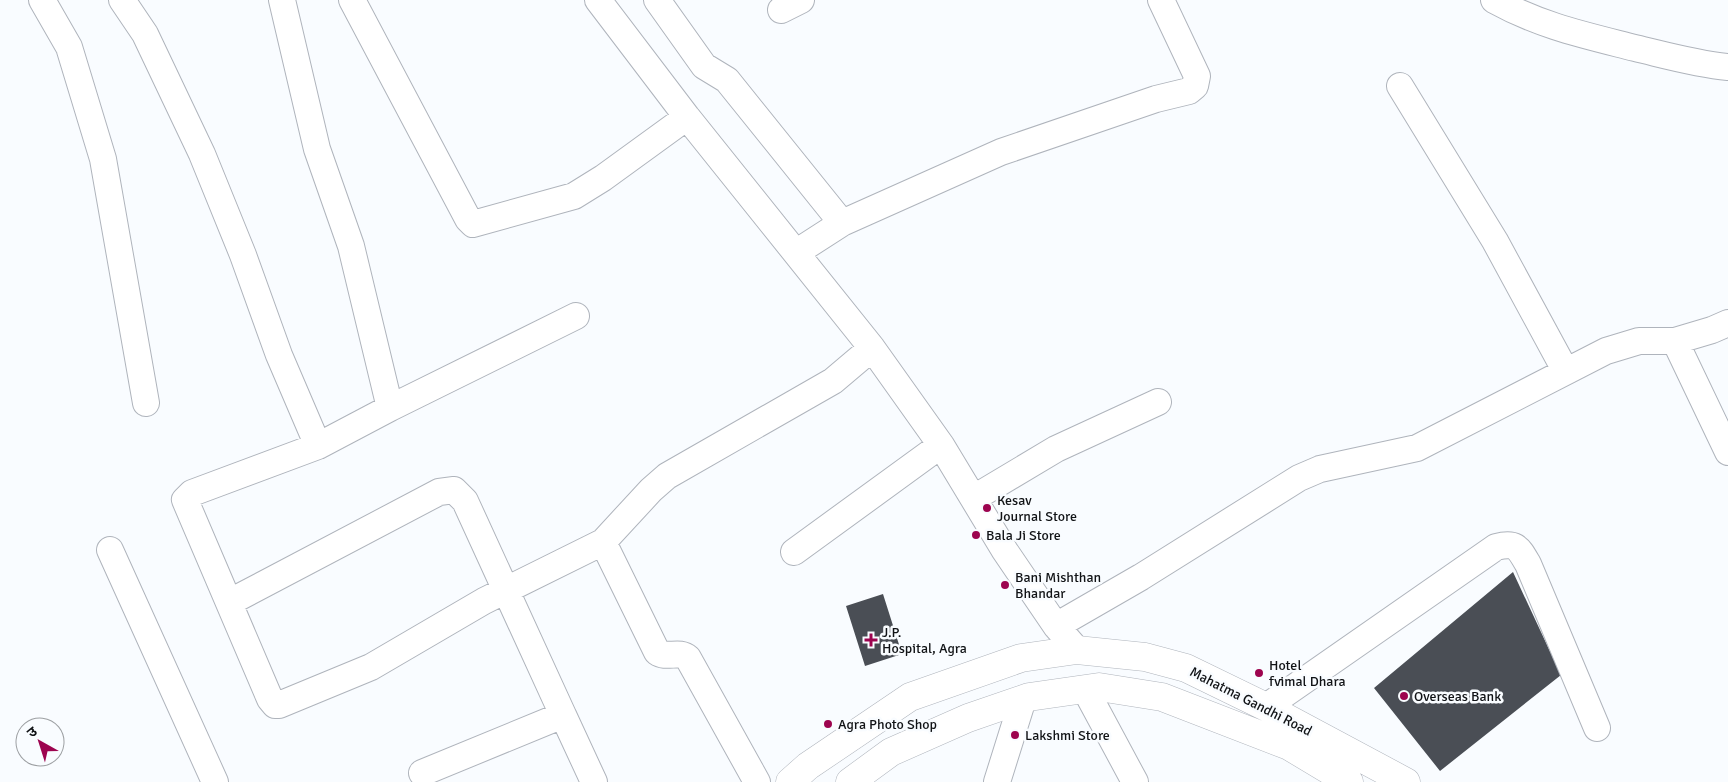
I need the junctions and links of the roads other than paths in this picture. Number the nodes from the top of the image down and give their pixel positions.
1 (42, 0) edge
2 (122, 0) edge
3 (282, 0) edge
4 (352, 0) edge
5 (598, 0) edge
6 (657, 0) edge
7 (1161, 0) edge
8 (1494, 0) edge
9 (1728, 67) edge
10 (1400, 86) dead end
11 (687, 116) junction
12 (842, 223) junction
13 (797, 252) junction
14 (576, 316) dead end
15 (1728, 323) edge
16 (1675, 341) junction
17 (872, 348) junction
18 (1564, 370) junction
19 (1158, 402) dead end
20 (146, 403) dead end
21 (390, 408) junction
22 (318, 446) junction
23 (941, 446) junction
24 (1728, 452) edge
25 (974, 498) junction
26 (603, 542) junction
27 (110, 550) dead end
28 (794, 552) dead end
29 (505, 590) junction
30 (230, 602) junction
31 (1056, 626) junction
32 (1077, 650) junction
33 (1085, 689) junction
34 (1023, 699) junction
35 (1266, 707) junction
36 (564, 715) junction
37 (1597, 728) dead end
38 (422, 773) dead end
39 (215, 782) edge
40 (594, 782) edge
41 (757, 782) edge
42 (790, 782) edge
43 (850, 782) edge
44 (997, 782) edge
45 (1135, 782) edge
46 (1349, 782) edge
47 (1406, 782) edge

1 - 20 street
2 - 22 street
3 - 21 street
4 - 11 street
5 - 11 street
6 - 12 street
7 - 12 street
8 - 9 street
10 - 18 street
11 - 13 street
12 - 13 street
13 - 17 street
14 - 21 street
15 - 16 street
16 - 18 street
16 - 24 street
17 - 23 street
17 - 26 street
18 - 31 street
19 - 25 street
21 - 22 street
22 - 30 street
23 - 25 street
23 - 28 street
25 - 31 street
26 - 29 street
26 - 41 street
27 - 39 street
29 - 30 street
29 - 30 street
29 - 36 street
31 - 32 street
32 - 35 highway, Mahatma Gandhi Road
32 - 42 highway, Mahatma Gandhi Road
33 - 34 highway, Mahatma Gandhi Road
33 - 45 street
33 - 46 highway, Mahatma Gandhi Road
34 - 43 highway, Mahatma Gandhi Road
34 - 44 street
35 - 37 street
35 - 47 highway, Mahatma Gandhi Road
36 - 38 street
36 - 40 street

